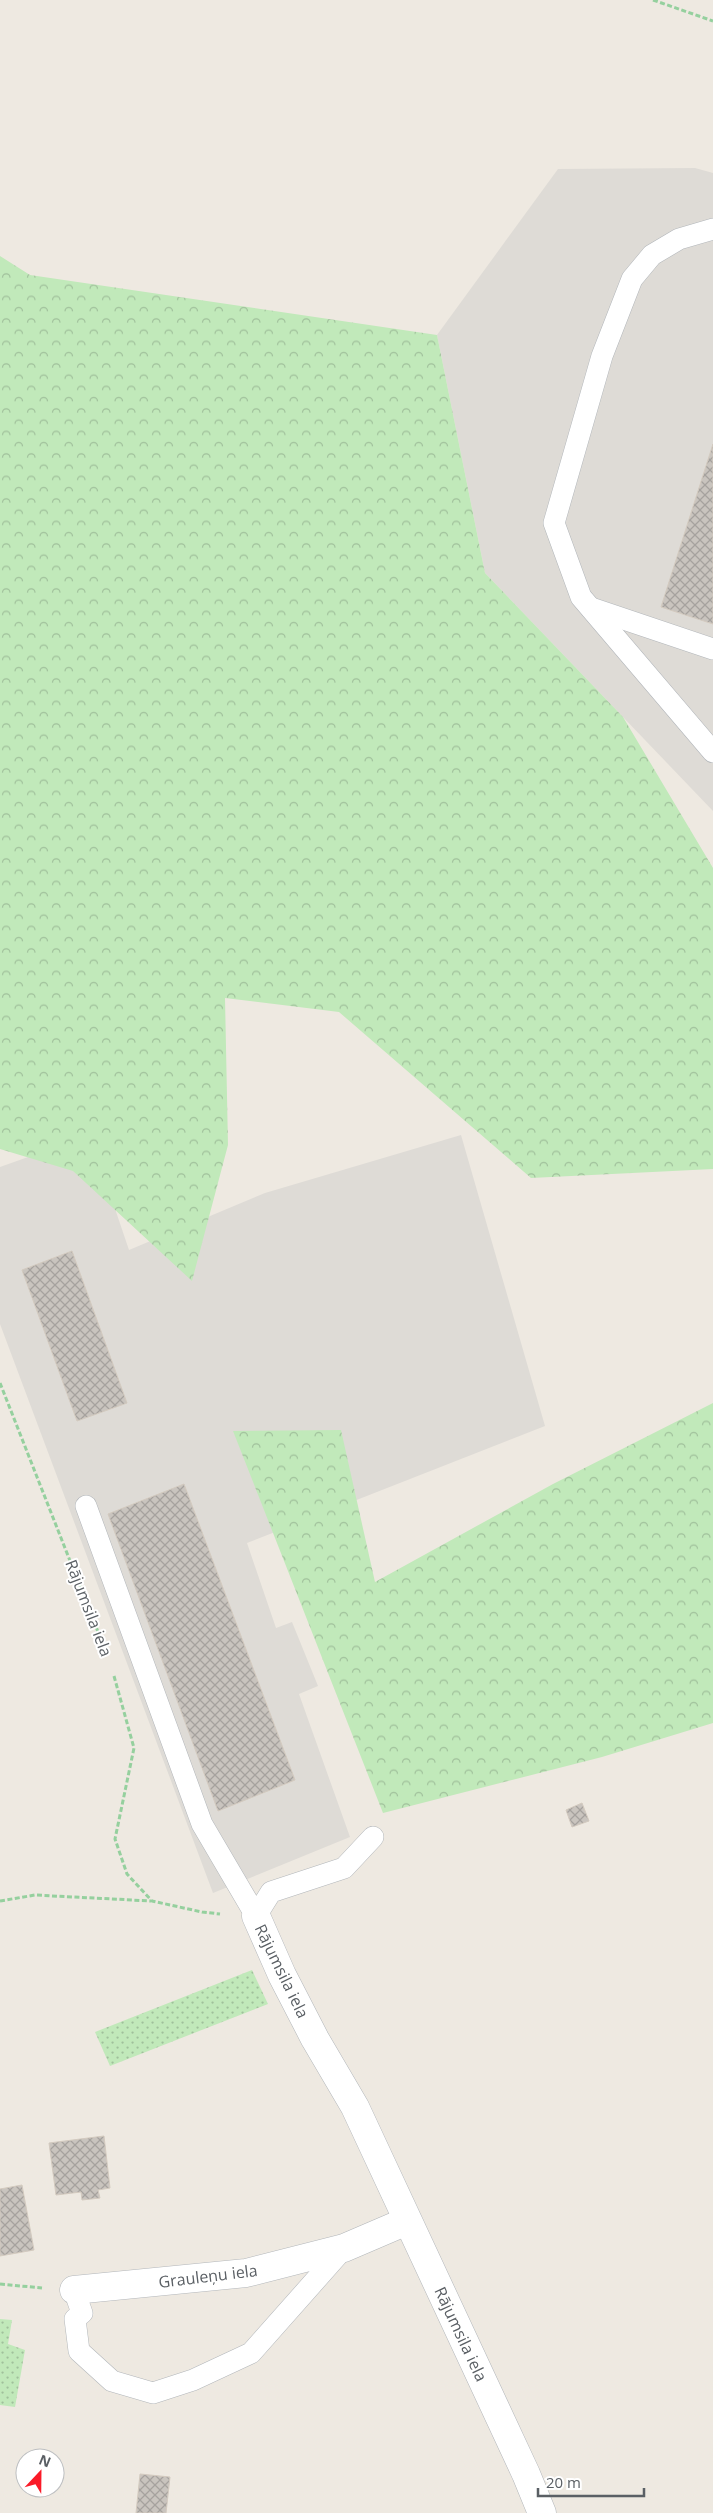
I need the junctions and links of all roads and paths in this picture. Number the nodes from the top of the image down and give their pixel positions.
1 (652, 0) edge
2 (713, 21) edge
3 (713, 229) edge
4 (591, 608) junction
5 (713, 649) edge
6 (713, 752) edge
7 (0, 1383) edge
8 (86, 1506) dead end
9 (102, 1644) dead end
10 (113, 1672) dead end
11 (373, 1837) dead end
12 (0, 1900) edge
13 (152, 1901) junction
14 (256, 1916) junction
15 (408, 2221) junction
16 (344, 2248) junction
17 (0, 2284) edge
18 (74, 2290) junction
19 (542, 2513) edge

1 - 2 path
3 - 4 lane
4 - 5 lane
4 - 6 lane
7 - 9 path, Rājumsila iela
8 - 14 lane
10 - 13 path, Rājumsila iela
11 - 14 lane
12 - 13 path
13 - 14 path, Rājumsila iela
14 - 15 street, Rājumsila iela
15 - 16 street, Grauleņu iela
15 - 19 street, Rājumsila iela
16 - 18 street, Grauleņu iela
16 - 18 lane
17 - 18 path

